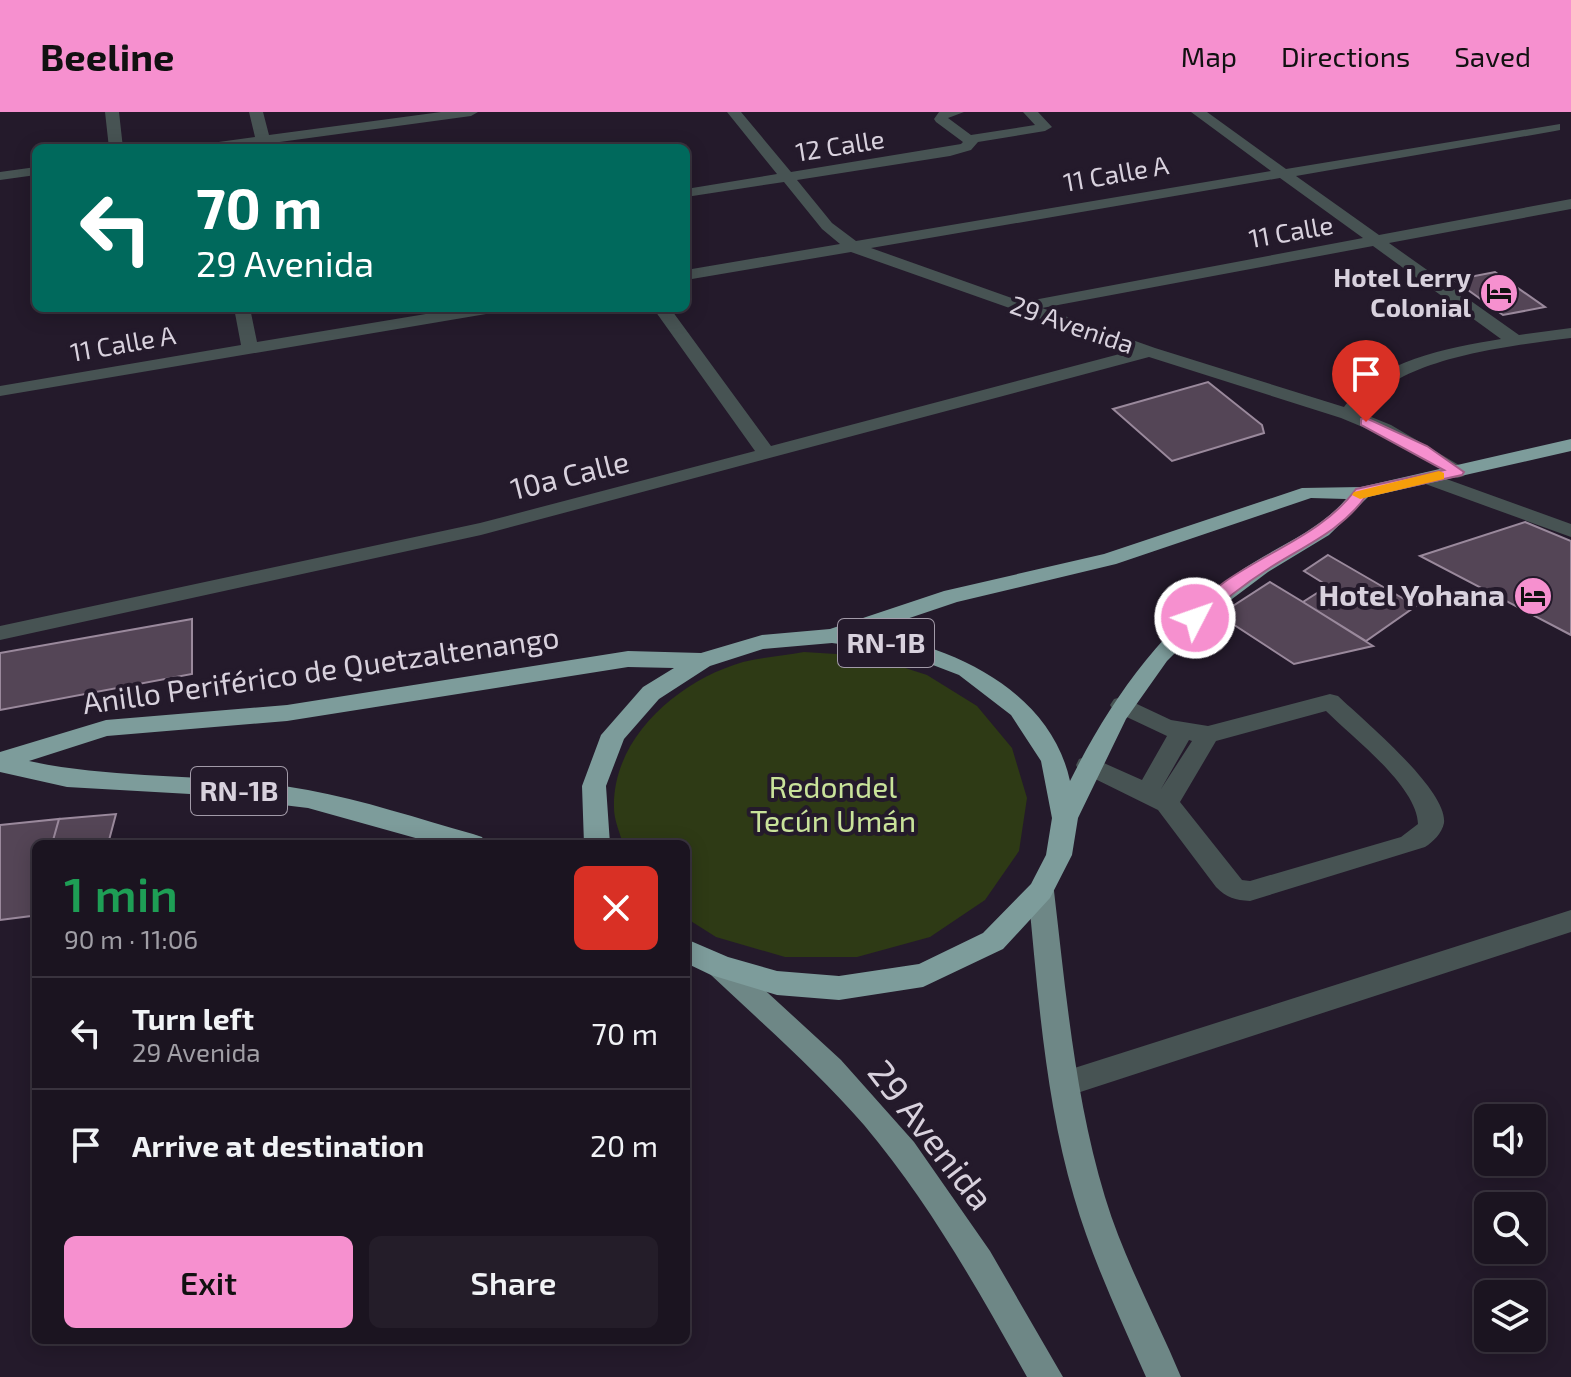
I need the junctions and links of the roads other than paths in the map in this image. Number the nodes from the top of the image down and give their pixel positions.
1 (112, 112) edge
2 (256, 112) edge
3 (471, 112) edge
4 (734, 112) edge
5 (957, 112) edge
6 (1030, 112) edge
7 (1199, 112) edge
8 (1529, 112) edge
9 (422, 115) edge
10 (1555, 127) junction
11 (1571, 135) edge
12 (263, 140) junction
13 (970, 141) junction
14 (116, 144) edge
15 (234, 144) edge
16 (32, 172) edge
17 (1281, 172) junction
18 (0, 176) edge
19 (789, 178) junction
20 (690, 192) edge
21 (1571, 204) edge
22 (1377, 241) junction
23 (853, 247) junction
24 (690, 274) edge
25 (1019, 307) junction
26 (243, 312) edge
27 (468, 312) edge
28 (664, 312) edge
29 (1571, 333) edge
30 (1514, 340) junction
31 (250, 349) junction
32 (1149, 352) junction
33 (0, 391) edge
34 (1348, 414) junction
35 (1571, 445) edge
36 (767, 454) junction
37 (1457, 472) junction
38 (1427, 478) junction
39 (1361, 493) junction
40 (1571, 531) edge
41 (0, 633) edge
42 (832, 636) junction
43 (702, 661) junction
44 (1122, 705) junction
45 (1181, 733) junction
46 (1208, 735) junction
47 (0, 762) edge
48 (1088, 765) junction
49 (1156, 799) junction
50 (1065, 818) junction
51 (458, 840) edge
52 (597, 840) edge
53 (1041, 891) junction
54 (1571, 921) edge
55 (690, 952) edge
56 (721, 967) junction
57 (1065, 1084) junction
58 (1046, 1377) edge
59 (1164, 1377) edge

1 - 14 street
2 - 12 street
3 - 9 street
4 - 19 street, 29 Avenida
5 - 13 street
6 - 13 street, 12 Calle
7 - 17 street
8 - 10 street
9 - 12 street
10 - 11 street
10 - 17 street, 11 Calle A
12 - 15 street
13 - 19 street, 12 Calle
16 - 18 street
17 - 22 street
17 - 23 street, 11 Calle A
19 - 20 street, 12 Calle
19 - 23 street, 29 Avenida
21 - 22 street, 11 Calle
22 - 25 street, 11 Calle
22 - 30 street
23 - 24 street, 11 Calle A
23 - 25 street, 29 Avenida
25 - 32 street, 29 Avenida
26 - 31 street
27 - 31 street, 11 Calle A
28 - 36 street
29 - 30 street
30 - 34 street
31 - 33 street, 11 Calle A
32 - 34 street, 29 Avenida
32 - 36 street, 10a Calle
34 - 37 street, 29 Avenida
35 - 37 highway, RN-1B
36 - 41 street, 10a Calle
37 - 38 highway, RN-1B
38 - 39 highway, RN-1B
38 - 40 street
39 - 42 highway, RN-1B
39 - 44 highway, RN-1B
42 - 43 highway, RN-1B
42 - 50 highway, RN-1B
43 - 47 highway, Anillo Periférico de Quetzaltenango / RN-1B
43 - 52 highway, RN-1B
44 - 45 street
44 - 48 highway, RN-1B
45 - 46 street
45 - 49 street
46 - 49 street
46 - 49 street
47 - 51 highway, Anillo Periférico de Quetzaltenango / RN-1B
48 - 49 street
48 - 50 highway, RN-1B
50 - 53 highway, RN-1B
53 - 56 highway, RN-1B
53 - 57 main road
54 - 57 street
55 - 56 highway, RN-1B
56 - 58 main road, 29 Avenida
57 - 59 main road

